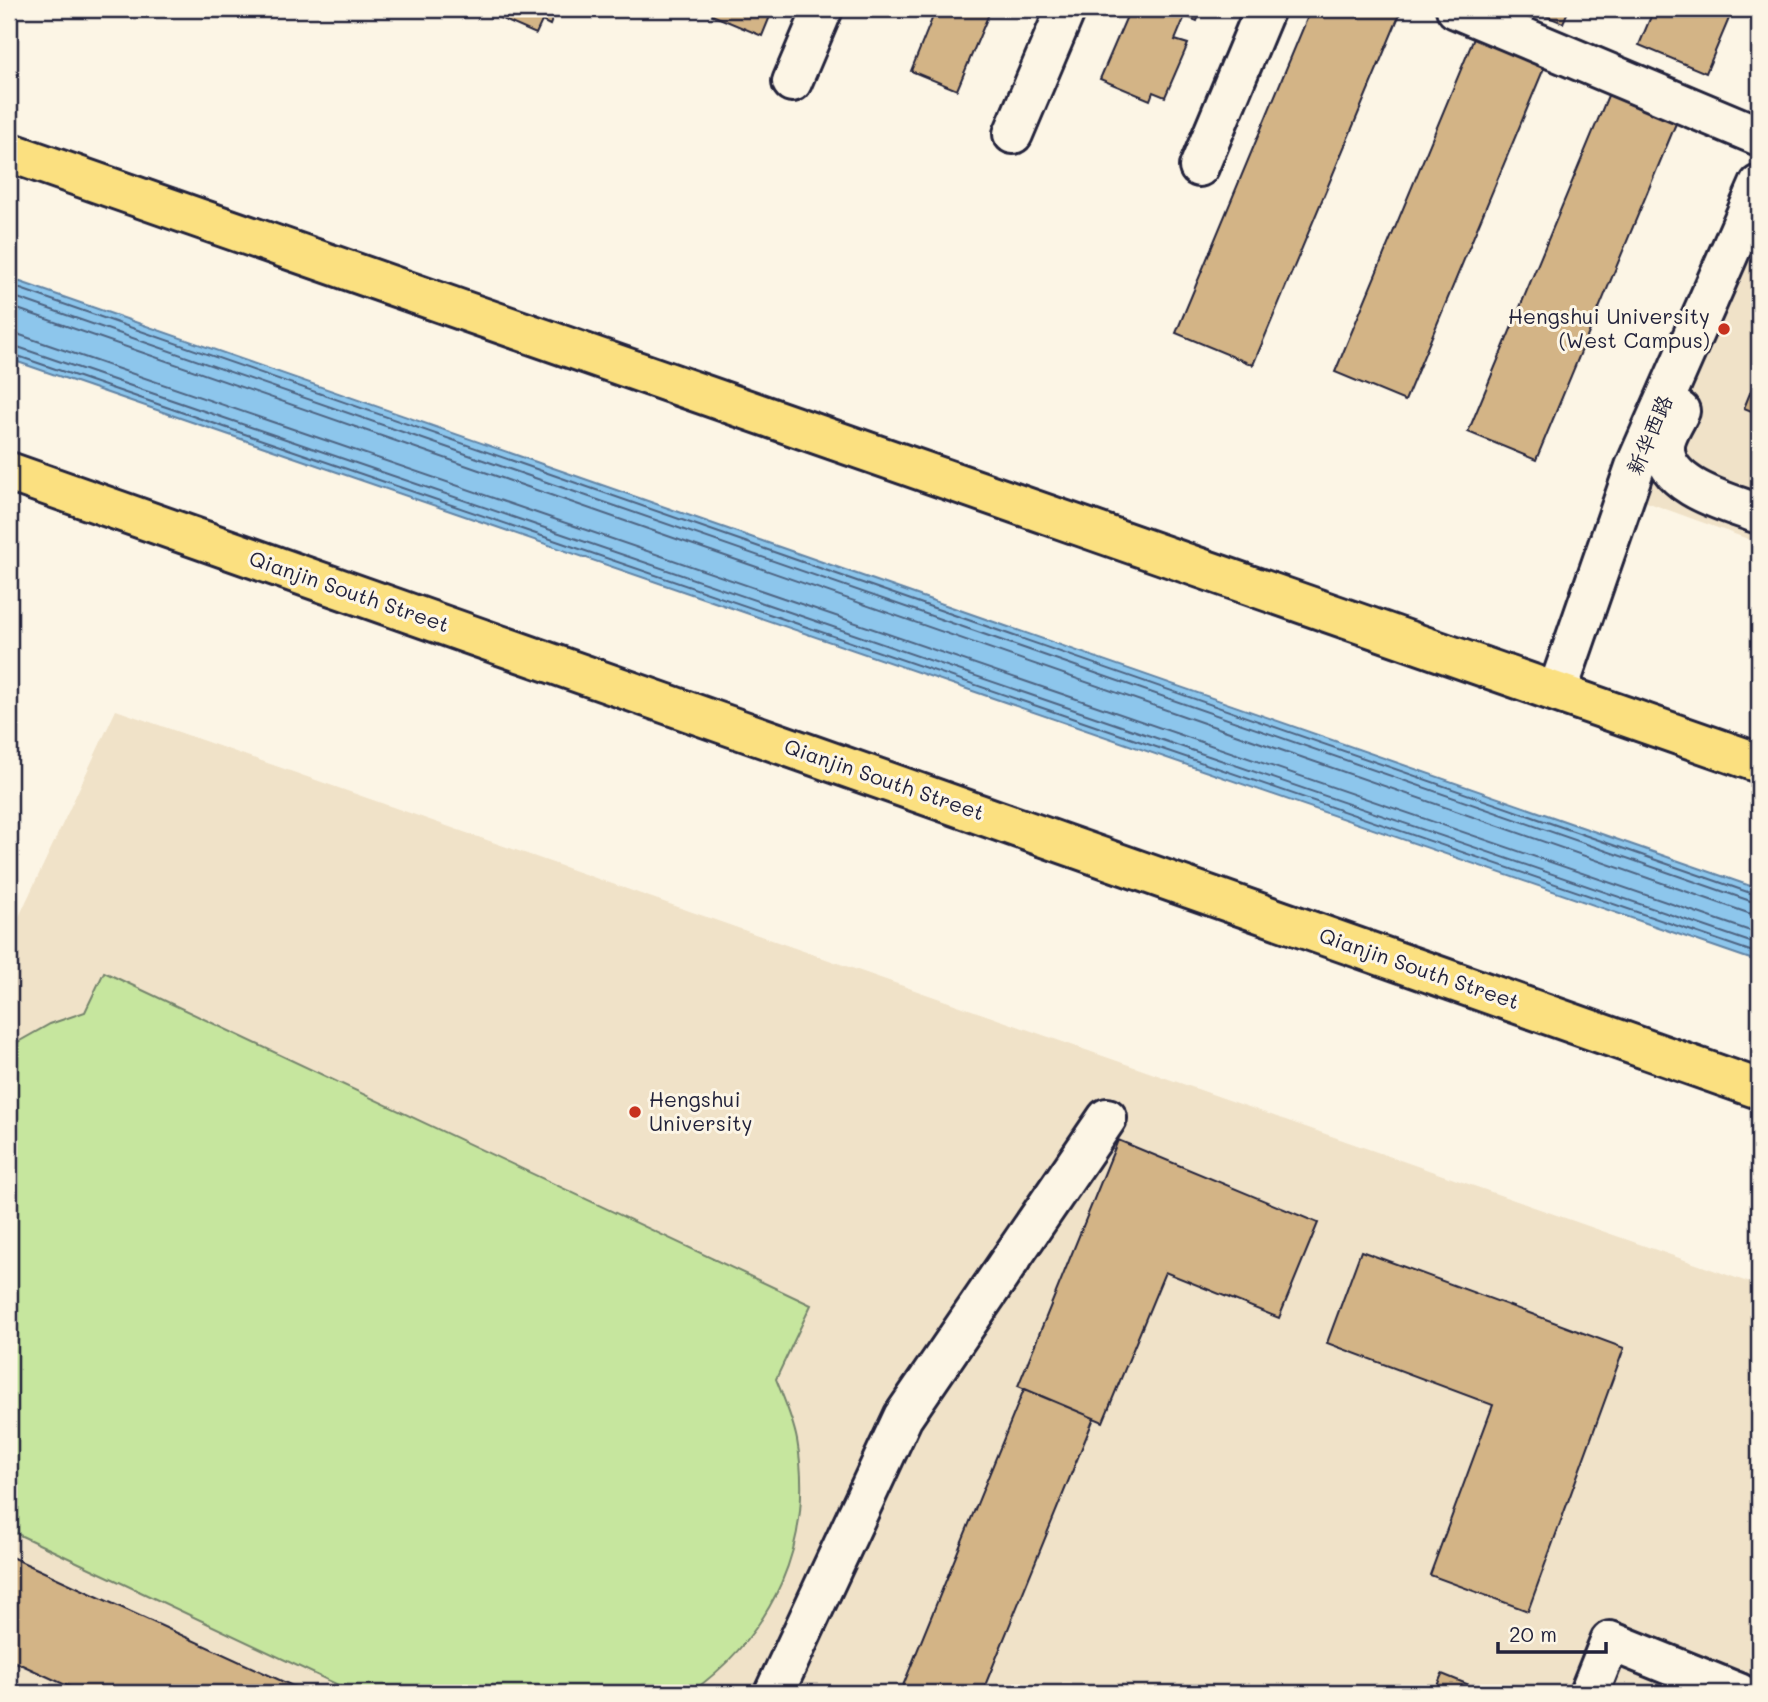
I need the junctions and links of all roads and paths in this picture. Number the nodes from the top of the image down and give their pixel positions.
1 (823, 9) edge
2 (1066, 9) edge
3 (1265, 9) edge
4 (1457, 9) edge
5 (792, 82) dead end
6 (1013, 134) dead end
7 (1759, 136) edge
8 (9, 152) edge
9 (1199, 167) dead end
10 (1759, 185) edge
11 (1759, 230) edge
12 (9, 472) edge
13 (1759, 514) edge
14 (1557, 692) junction
15 (1759, 763) edge
16 (1759, 1089) edge
17 (1107, 1118) dead end
18 (774, 1693) edge
19 (1589, 1693) edge
20 (1739, 1693) edge

1 - 5 street
2 - 6 street
3 - 9 street
4 - 7 street
8 - 14 main road
10 - 14 street, 新华西路
11 - 13 street
12 - 16 main road, Qianjin South Street
14 - 15 main road
17 - 18 street
19 - 20 street

